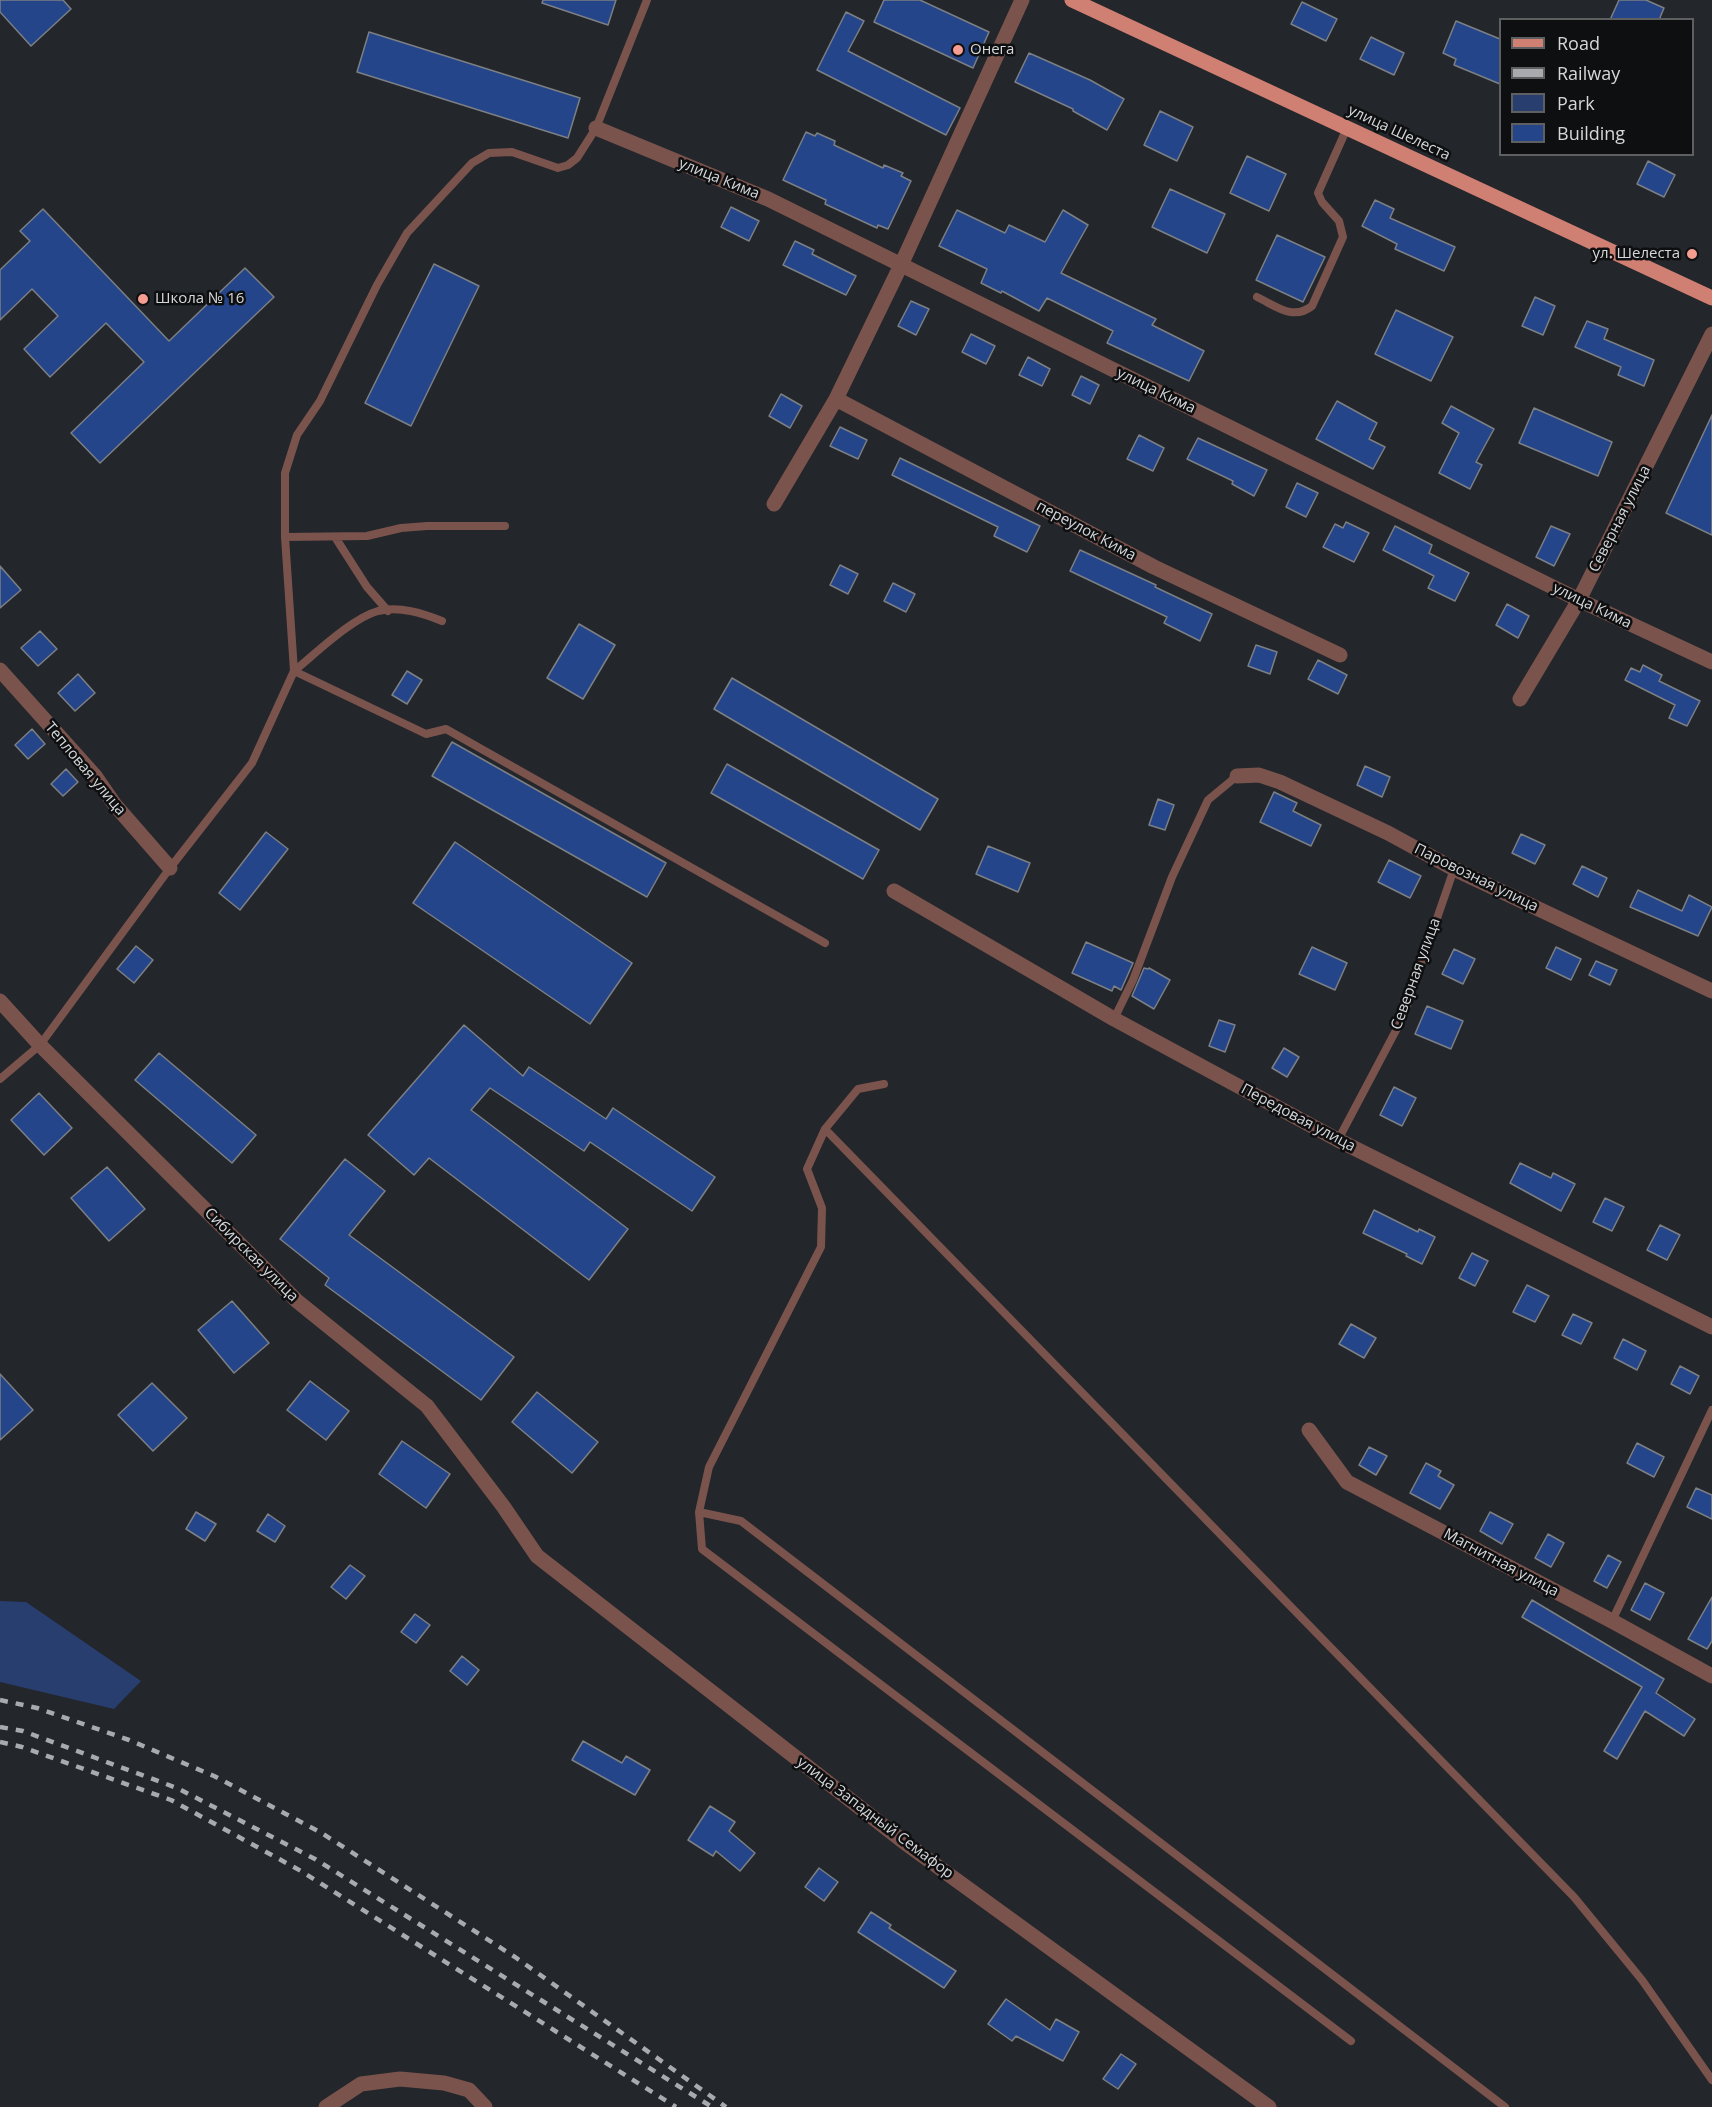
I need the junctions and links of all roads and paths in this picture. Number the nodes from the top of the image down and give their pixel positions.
1 (647, 0) edge
2 (1022, 0) edge
3 (1072, 0) edge
4 (596, 128) junction
5 (1347, 128) junction
6 (901, 265) junction
7 (1257, 297) dead end
8 (1712, 298) edge
9 (1712, 334) edge
10 (836, 399) junction
11 (774, 504) dead end
12 (505, 526) dead end
13 (285, 537) junction
14 (335, 537) junction
15 (1579, 600) junction
16 (388, 611) junction
17 (442, 621) dead end
18 (1340, 655) dead end
19 (1712, 662) edge
20 (0, 669) edge
21 (294, 671) junction
22 (1520, 699) dead end
23 (1237, 776) joint
24 (170, 868) junction
25 (1454, 869) junction
26 (894, 891) dead end
27 (825, 943) dead end
28 (1712, 991) edge
29 (0, 1001) edge
30 (1114, 1019) junction
31 (39, 1045) junction
32 (0, 1079) edge
33 (884, 1084) dead end
34 (825, 1129) junction
35 (1338, 1140) junction
36 (1712, 1327) edge
37 (1712, 1410) edge
38 (1309, 1430) dead end
39 (503, 1506) joint
40 (699, 1512) junction
41 (1612, 1621) junction
42 (1712, 1676) edge
43 (1351, 2041) dead end
44 (1712, 2080) edge
45 (326, 2107) edge
46 (485, 2107) edge
47 (1269, 2107) edge
48 (1505, 2107) edge

1 - 4 lane
2 - 6 street
3 - 5 main road, улица Шелеста
4 - 6 street, улица Кима
4 - 13 lane
5 - 7 lane
5 - 8 main road, улица Шелеста
6 - 10 street
6 - 15 street, улица Кима
9 - 15 street, Северная улица
10 - 11 street
10 - 18 street, переулок Кима
12 - 14 lane
13 - 14 lane
13 - 21 lane
14 - 16 lane
15 - 19 street, улица Кима
15 - 22 street, Северная улица
16 - 17 lane
16 - 21 lane
20 - 24 street, Тепловая улица
21 - 24 lane
21 - 27 lane
23 - 25 street, Паровозная улица
23 - 30 lane
24 - 31 lane
25 - 28 street, Паровозная улица
25 - 35 lane, Северная улица
26 - 30 street, Передовая улица
29 - 31 street, Сибирская улица
30 - 35 street, Передовая улица
31 - 32 lane
31 - 39 street, Сибирская улица
33 - 34 lane
34 - 40 lane
34 - 44 lane
35 - 36 street, Передовая улица
37 - 41 lane
38 - 41 street, Магнитная улица
39 - 47 street, улица Западный Семафор
40 - 43 lane
40 - 48 lane
41 - 42 street, Магнитная улица
45 - 46 street

